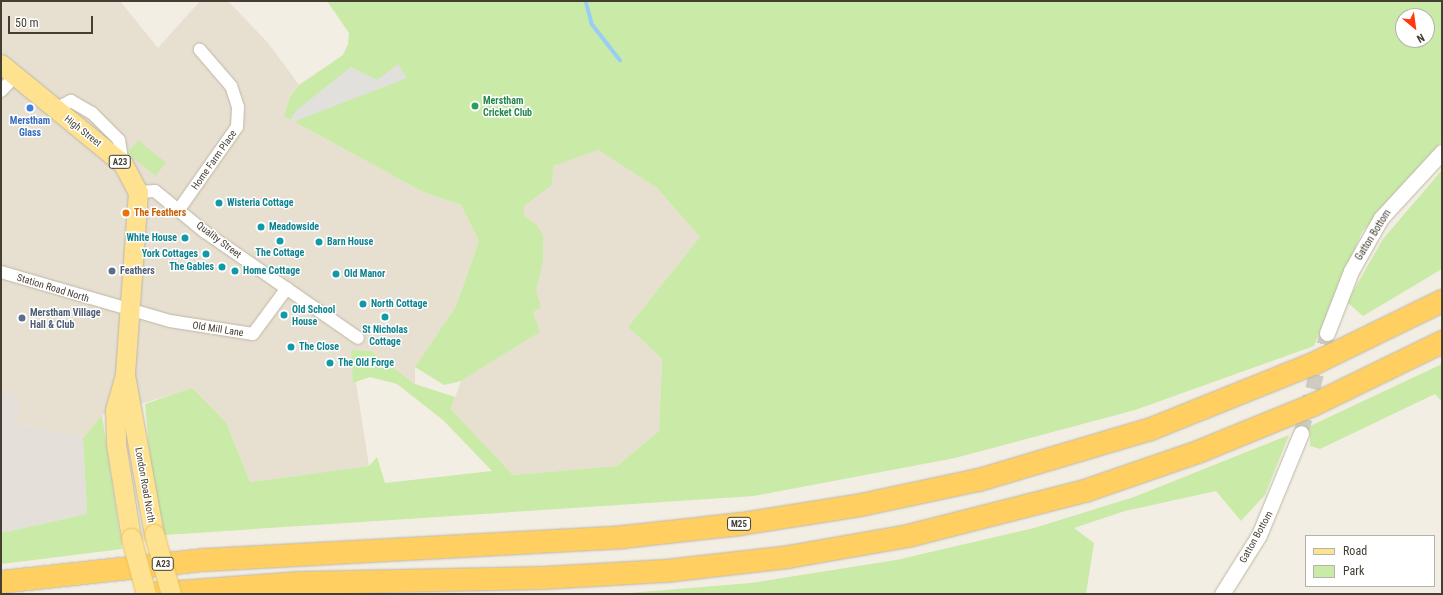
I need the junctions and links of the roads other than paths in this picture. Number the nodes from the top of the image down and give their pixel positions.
1 (200, 50) dead end
2 (7, 70) edge
3 (1, 91) edge
4 (1442, 152) edge
5 (138, 192) junction
6 (180, 208) junction
7 (1, 272) edge
8 (287, 288) junction
9 (1442, 301) edge
10 (127, 310) junction
11 (1327, 333) tunnel mouth
12 (358, 338) dead end
13 (1442, 342) edge
14 (125, 375) junction
15 (1301, 433) tunnel mouth
16 (1, 582) edge
17 (146, 594) edge
18 (152, 594) edge
19 (171, 594) edge
20 (1222, 594) edge

1 - 6 street, Home Farm Place
2 - 3 street
2 - 5 main road, High Street / A23
4 - 11 street, Gatton Bottom
5 - 6 street, Quality Street
5 - 10 main road, High Street / A23
6 - 8 street, Quality Street
7 - 10 street, Station Road North
8 - 10 street, Old Mill Lane
8 - 12 street, Quality Street
9 - 16 highway, M25
10 - 14 main road, London Road North / A23
13 - 18 highway
14 - 17 main road, London Road North / A23, bridge
14 - 19 main road, London Road North / A23, bridge
15 - 20 street, Gatton Bottom

